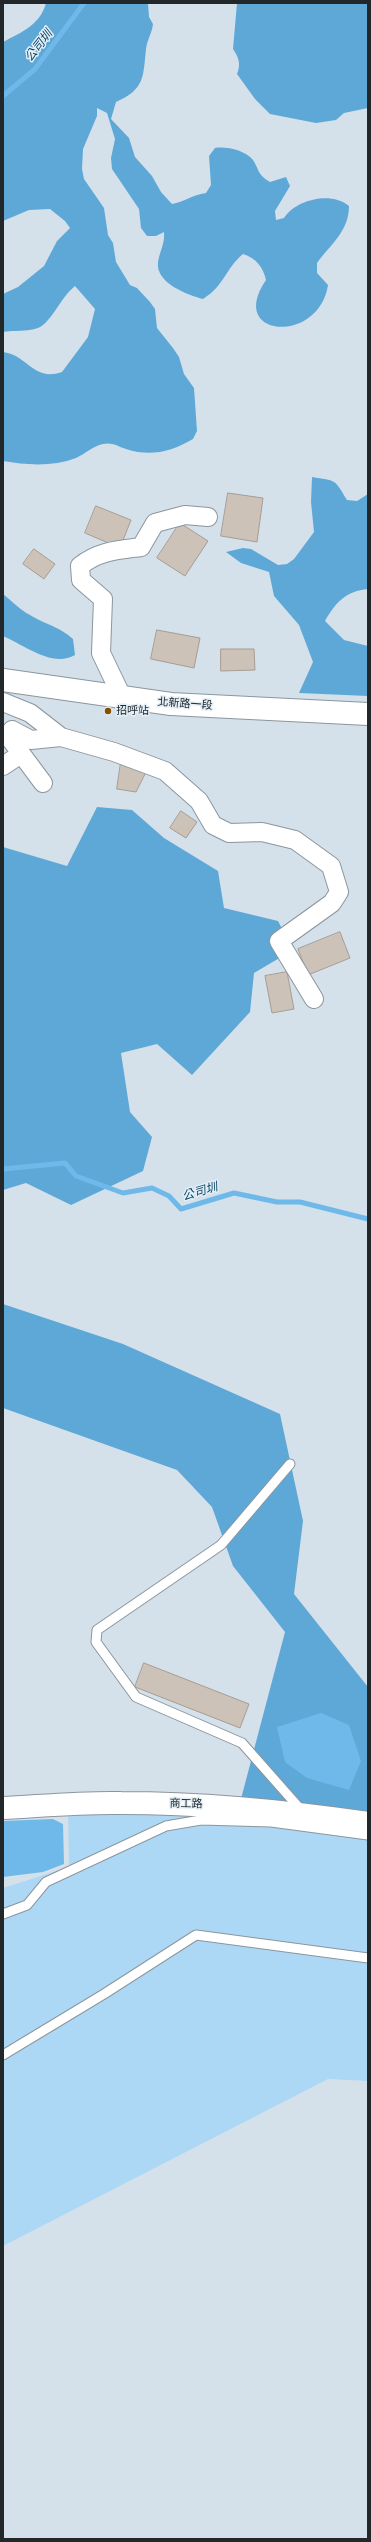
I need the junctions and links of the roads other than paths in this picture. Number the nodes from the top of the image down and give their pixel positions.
1 (208, 517) dead end
2 (3, 680) edge
3 (122, 697) junction
4 (3, 702) edge
5 (368, 714) edge
6 (61, 738) junction
7 (21, 754) junction
8 (3, 766) edge
9 (43, 783) dead end
10 (314, 999) dead end
11 (290, 1464) dead end
12 (3, 1808) edge
13 (304, 1813) junction
14 (368, 1823) edge
15 (368, 1835) edge
16 (3, 1914) edge
17 (368, 1958) edge
18 (3, 2055) edge

1 - 3 street
2 - 3 main road, 北新路一段
3 - 5 main road, 北新路一段
4 - 6 street
6 - 7 street
6 - 10 street
7 - 8 street
7 - 9 street
11 - 13 lane
12 - 13 main road, 商工路
13 - 14 main road, 商工路
15 - 16 lane
17 - 18 lane

